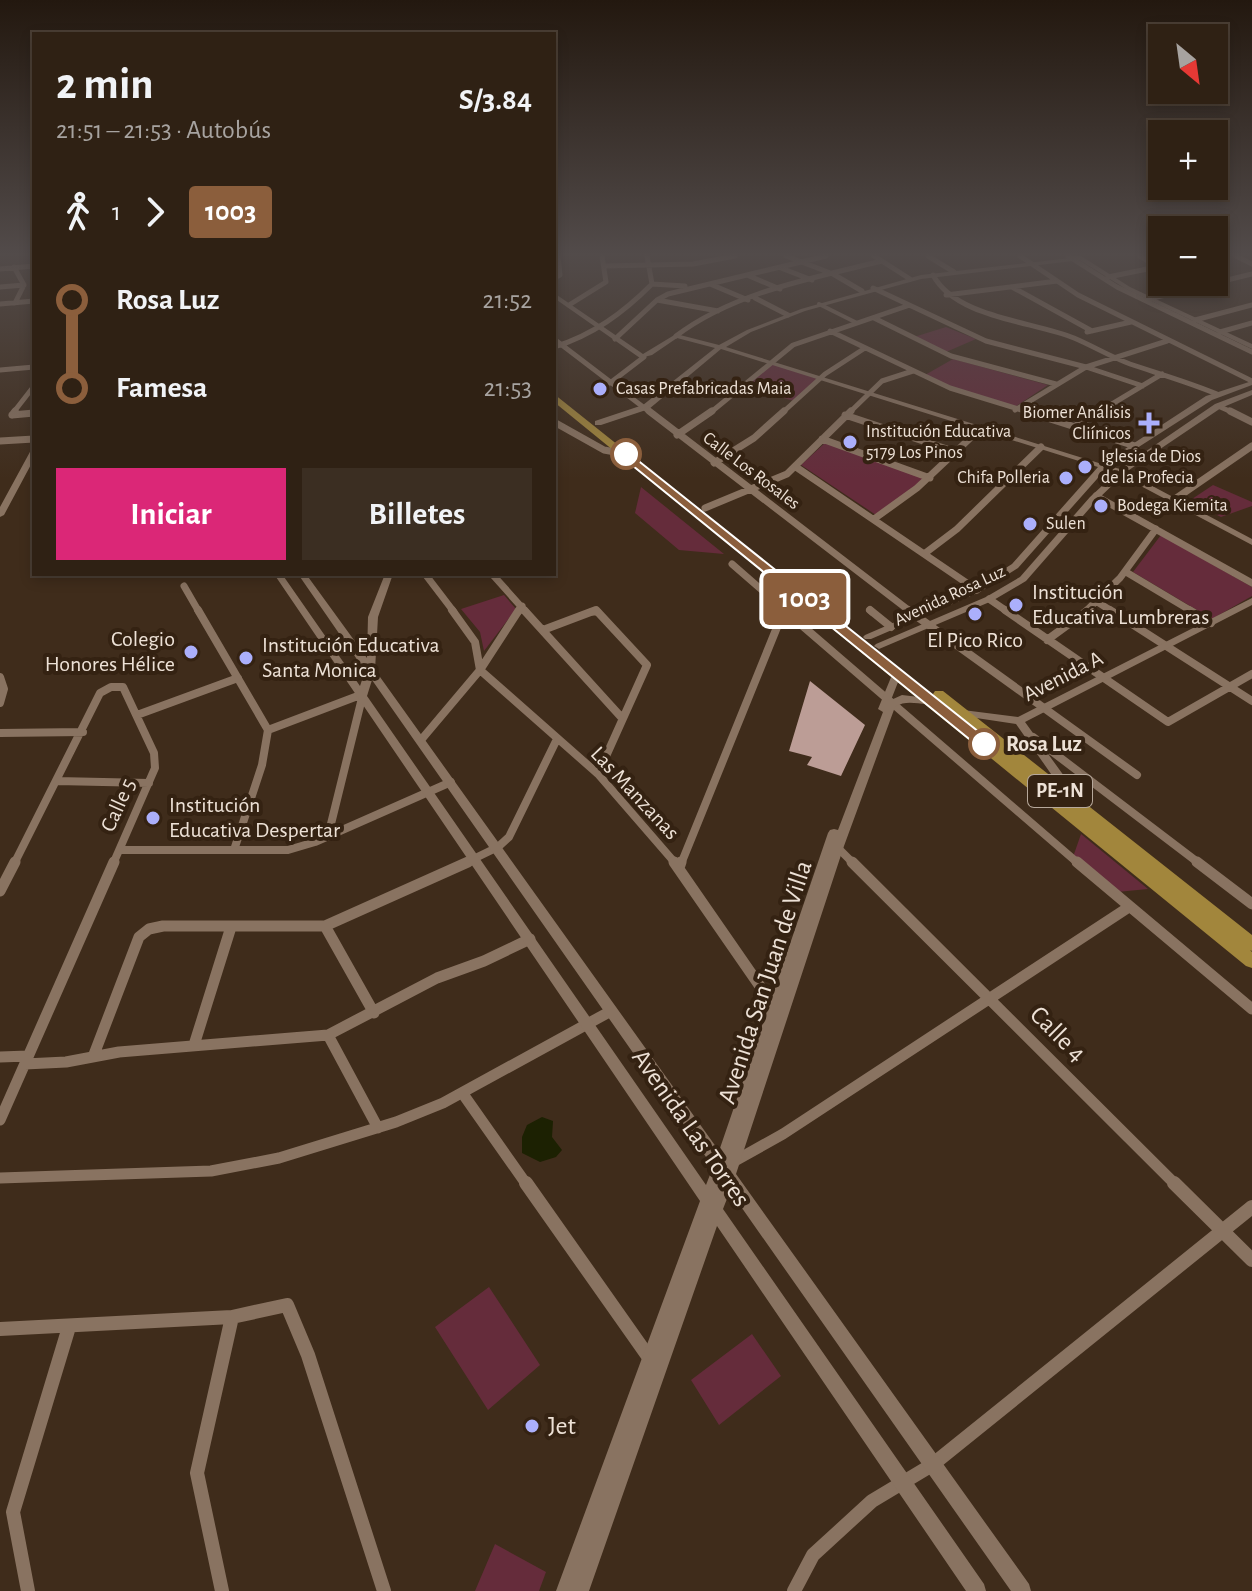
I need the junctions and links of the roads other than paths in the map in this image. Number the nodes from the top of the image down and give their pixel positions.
1 (595, 330) edge
2 (604, 330) edge
3 (624, 330) edge
4 (686, 330) edge
5 (751, 330) edge
6 (899, 330) edge
7 (962, 330) edge
8 (1046, 330) edge
9 (1095, 330) edge
10 (1147, 330) edge
11 (1210, 330) edge
12 (1216, 330) edge
13 (1226, 330) edge
14 (830, 331) joint
15 (1092, 331) joint
16 (1220, 332) junction
17 (676, 336) junction
18 (1072, 337) junction
19 (615, 339) junction
20 (556, 340) edge
21 (1167, 341) junction
22 (562, 345) junction
23 (556, 346) edge
24 (720, 347) junction
25 (865, 348) junction
26 (1252, 350) edge
27 (1113, 356) junction
28 (644, 357) junction
29 (771, 363) junction
30 (32, 367) edge
31 (1086, 367) junction
32 (1, 371) edge
33 (913, 371) junction
34 (1162, 374) junction
35 (819, 378) junction
36 (1252, 382) edge
37 (610, 383) junction
38 (1056, 384) junction
39 (1143, 386) junction
40 (32, 389) edge
41 (556, 389) edge
42 (1252, 392) edge
43 (867, 393) junction
44 (1217, 394) junction
45 (556, 399) edge
46 (1218, 406) junction
47 (643, 409) junction
48 (1015, 410) junction
49 (32, 413) edge
50 (845, 415) junction
51 (1252, 422) edge
52 (556, 423) edge
53 (598, 423) junction
54 (1074, 427) junction
55 (981, 428) junction
56 (677, 435) junction
57 (32, 439) edge
58 (822, 439) junction
59 (0, 441) edge
60 (1135, 446) junction
61 (1041, 447) junction
62 (1251, 447) edge
63 (956, 452) junction
64 (626, 454) junction
65 (32, 456) edge
66 (714, 463) junction
67 (1104, 466) junction
68 (796, 467) junction
69 (1121, 472) junction
70 (930, 478) junction
71 (750, 491) junction
72 (11, 494) junction
73 (0, 495) edge
74 (1096, 496) junction
75 (1175, 499) junction
76 (705, 508) junction
77 (0, 515) edge
78 (874, 519) junction
79 (1156, 529) junction
80 (1252, 542) edge
81 (924, 554) junction
82 (732, 564) dead end
83 (1126, 572) junction
84 (279, 576) edge
85 (303, 576) edge
86 (388, 576) edge
87 (427, 576) edge
88 (494, 576) edge
89 (1252, 583) edge
90 (184, 586) dead end
91 (977, 590) junction
92 (989, 599) junction
93 (1252, 601) edge
94 (1099, 603) junction
95 (522, 606) junction
96 (784, 610) junction
97 (870, 610) dead end
98 (916, 616) junction
99 (1211, 623) junction
100 (930, 625) junction
101 (891, 627) junction
102 (543, 630) junction
103 (1047, 640) junction
104 (874, 642) junction
105 (1165, 646) junction
106 (371, 668) junction
107 (480, 670) junction
108 (897, 672) junction
109 (1252, 674) edge
110 (0, 677) edge
111 (238, 678) junction
112 (1103, 678) junction
113 (1229, 687) junction
114 (363, 694) junction
115 (1252, 701) edge
116 (933, 702) junction
117 (0, 703) edge
118 (889, 703) junction
119 (1045, 707) junction
120 (963, 713) junction
121 (137, 715) junction
122 (622, 718) junction
123 (1021, 726) junction
124 (268, 730) junction
125 (83, 732) junction
126 (0, 733) edge
127 (557, 739) junction
128 (421, 740) junction
129 (598, 774) junction
130 (1137, 775) dead end
131 (57, 781) junction
132 (451, 782) junction
133 (149, 783) junction
134 (427, 791) junction
135 (1071, 800) junction
136 (328, 836) junction
137 (834, 844) junction
138 (498, 847) junction
139 (120, 850) junction
140 (234, 850) junction
141 (475, 859) junction
142 (679, 868) junction
143 (0, 891) edge
144 (1252, 904) edge
145 (1129, 907) junction
146 (325, 926) junction
147 (231, 927) junction
148 (530, 939) junction
149 (1252, 944) edge
150 (1252, 961) edge
151 (991, 997) junction
152 (778, 1008) junction
153 (1252, 1009) edge
154 (611, 1011) junction
155 (374, 1013) junction
156 (588, 1025) junction
157 (328, 1035) junction
158 (194, 1045) junction
159 (0, 1057) edge
160 (93, 1057) junction
161 (26, 1060) junction
162 (463, 1094) junction
163 (0, 1120) edge
164 (378, 1128) junction
165 (727, 1168) junction
166 (0, 1178) edge
167 (712, 1205) junction
168 (1252, 1207) edge
169 (1222, 1230) junction
170 (1252, 1260) edge
171 (232, 1317) junction
172 (69, 1327) junction
173 (0, 1329) edge
174 (655, 1362) junction
175 (932, 1465) junction
176 (903, 1482) junction
177 (28, 1591) edge
178 (222, 1591) edge
179 (384, 1591) edge
180 (565, 1591) edge
181 (580, 1591) edge
182 (794, 1591) edge
183 (977, 1591) edge
184 (1022, 1591) edge

1 - 22 street
2 - 19 street
3 - 19 street
4 - 17 street
5 - 24 street
6 - 38 street
7 - 31 street
8 - 18 street
9 - 15 street
10 - 21 street
11 - 26 street
12 - 16 main road
13 - 16 street
14 - 25 street
14 - 29 street
15 - 18 street
16 - 26 main road
17 - 24 street
17 - 28 street
18 - 27 street
19 - 28 street
20 - 22 street, Calle Los Rosales
21 - 27 street
21 - 36 street
22 - 23 street
22 - 37 street, Calle Los Rosales
24 - 29 street
24 - 47 street
25 - 33 street
25 - 35 street
27 - 31 street
27 - 34 street
28 - 37 street
29 - 35 street
29 - 56 street
30 - 32 street
31 - 38 street
31 - 39 street
33 - 43 street
33 - 48 street
34 - 39 street
34 - 44 street
35 - 43 street
35 - 66 street
36 - 44 street, Avenida Rosa Luz
37 - 47 street, Calle Los Rosales
38 - 48 street
39 - 54 street
40 - 49 street
41 - 53 highway, PE-1N
42 - 46 street, Avenida Rosa Luz
43 - 50 street
43 - 55 street
44 - 60 street, Avenida Rosa Luz
45 - 64 highway, PE-1N
46 - 51 street
46 - 69 street, Avenida Rosa Luz
47 - 53 street
47 - 56 street, Calle Los Rosales
48 - 54 street
50 - 58 street
50 - 63 street
52 - 64 street
53 - 76 highway, PE-1N
54 - 60 street
55 - 61 street
55 - 63 street
56 - 66 street, Calle Los Rosales
57 - 59 street
58 - 68 street
58 - 70 street
60 - 67 street, Avenida Rosa Luz
61 - 67 street
61 - 81 street
62 - 75 street
63 - 70 street
64 - 108 highway, PE-1N
65 - 72 street
66 - 71 street, Calle Los Rosales
67 - 69 street
67 - 91 street, Avenida Rosa Luz
68 - 71 street
68 - 78 street
69 - 74 street, Avenida Rosa Luz
69 - 75 street
70 - 78 street
71 - 76 street
71 - 98 street, Calle Los Rosales
72 - 73 street
72 - 77 street
74 - 79 street
74 - 92 street, Avenida Rosa Luz
75 - 80 street
76 - 104 highway, PE-1N
78 - 81 street
79 - 83 street
79 - 89 street
81 - 91 street
82 - 96 street
83 - 94 street
83 - 99 street
84 - 114 street, Avenida Las Torres
85 - 106 street, Avenida Las Torres
86 - 106 street
87 - 107 street
88 - 95 street
90 - 111 street
91 - 98 street, Avenida Rosa Luz
92 - 100 street, Avenida Rosa Luz
92 - 103 street
93 - 99 street, Avenida A
94 - 103 street
94 - 105 street
95 - 102 street
95 - 107 street
96 - 118 street
96 - 142 street
97 - 101 street
98 - 100 street, Calle Los Rosales
98 - 101 street, Avenida Rosa Luz
99 - 105 street, Avenida A
100 - 104 street, Avenida Rosa Luz
100 - 119 street, Calle Los Rosales
101 - 104 street, Avenida Rosa Luz
102 - 122 street
102 - 122 street
103 - 112 street
104 - 120 highway, PE-1N
105 - 112 street, Avenida A
105 - 113 street
106 - 114 street
106 - 128 street, Avenida Las Torres
107 - 127 street, Las Manzanas
107 - 128 street
108 - 116 highway, PE-1N
108 - 118 street, Avenida San Juan de Villa
109 - 113 street
110 - 117 street
111 - 121 street
111 - 124 street
112 - 113 street
112 - 119 street, Avenida A
113 - 115 street
114 - 124 street
114 - 134 street, Avenida Las Torres
114 - 136 street
116 - 118 street
116 - 150 highway, PE-1N
118 - 137 street, Avenida San Juan de Villa
118 - 145 street
119 - 123 street, Avenida A
119 - 130 street, Calle Los Rosales
120 - 123 street, Avenida A
120 - 135 highway, PE-1N
121 - 125 street, Calle 5
121 - 133 street, Calle 5
122 - 129 street
123 - 135 street, Avenida A
123 - 144 street
124 - 140 street
125 - 126 street
125 - 131 street, Calle 5
127 - 129 street, Las Manzanas
127 - 138 street
128 - 132 street, Avenida Las Torres
129 - 142 street, Las Manzanas
131 - 133 street
131 - 143 street, Calle 5
132 - 134 street
132 - 138 street, Avenida Las Torres
133 - 139 street, Calle 5
134 - 136 street
134 - 141 street, Avenida Las Torres
135 - 149 highway, PE-1N
136 - 140 street
137 - 151 street, Calle 4
137 - 152 street, Avenida San Juan de Villa
138 - 141 street
138 - 154 street, Avenida Las Torres
139 - 140 street
139 - 161 street, Calle 5
141 - 146 street
141 - 148 street, Avenida Las Torres
142 - 152 street, Las Manzanas
145 - 151 street
145 - 153 street
146 - 147 street
146 - 155 street
147 - 158 street
147 - 160 street
148 - 155 street
148 - 156 street, Avenida Las Torres
151 - 165 street
151 - 169 street, Calle 4
152 - 165 street, Avenida San Juan de Villa
154 - 156 street
154 - 165 street, Avenida Las Torres
155 - 157 street
156 - 162 street
156 - 167 street, Avenida Las Torres
157 - 158 street
157 - 164 street
158 - 160 street
159 - 161 street
160 - 161 street
161 - 163 street, Calle 5
162 - 164 street
162 - 174 street
164 - 166 street
165 - 167 street, Avenida San Juan de Villa
165 - 175 street, Avenida Las Torres
167 - 174 street, Avenida San Juan de Villa
167 - 176 street, Avenida Las Torres
168 - 169 street
169 - 170 street, Calle 4
169 - 175 street
171 - 172 street
171 - 178 street
171 - 179 street
172 - 173 street
172 - 177 street
174 - 180 street, Avenida San Juan de Villa
174 - 181 street, Avenida San Juan de Villa
175 - 176 street
175 - 184 street, Avenida Las Torres
176 - 182 street
176 - 183 street, Avenida Las Torres

